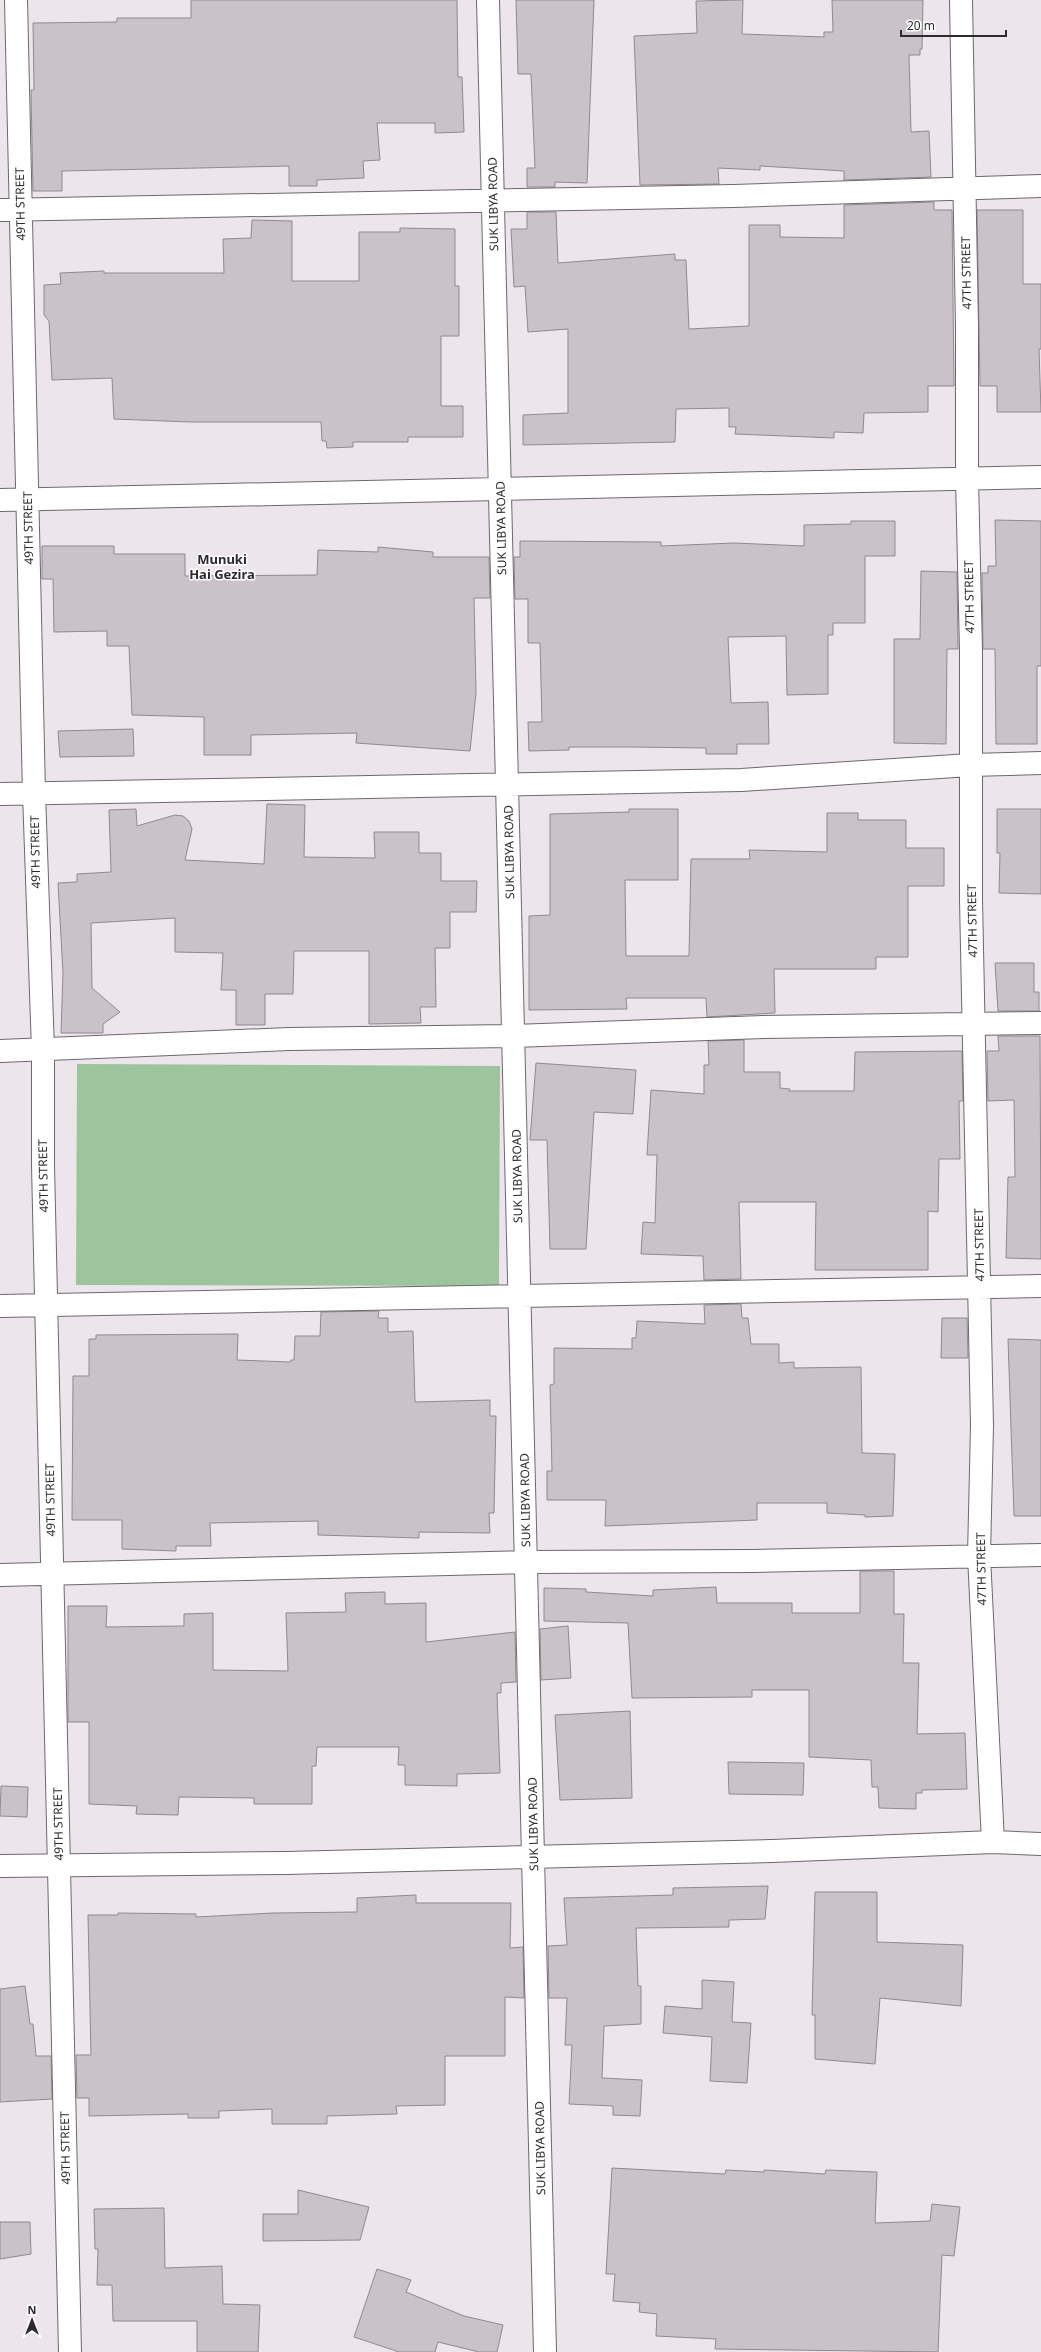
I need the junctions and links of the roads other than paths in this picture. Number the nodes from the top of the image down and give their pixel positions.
1 (16, 0) edge
2 (488, 0) edge
3 (961, 0) edge
4 (1041, 186) edge
5 (964, 188) junction
6 (493, 200) junction
7 (10, 210) edge
8 (1041, 477) edge
9 (966, 478) junction
10 (500, 489) junction
11 (27, 499) junction
12 (0, 500) edge
13 (1041, 763) edge
14 (970, 765) junction
15 (507, 784) junction
16 (34, 793) junction
17 (0, 794) edge
18 (1041, 1023) edge
19 (974, 1025) junction
20 (514, 1036) junction
21 (42, 1050) junction
22 (0, 1051) edge
23 (1041, 1286) edge
24 (980, 1287) junction
25 (520, 1296) junction
26 (46, 1305) junction
27 (0, 1306) edge
28 (1041, 1555) edge
29 (979, 1556) junction
30 (526, 1562) junction
31 (52, 1574) junction
32 (0, 1575) edge
33 (993, 1842) junction
34 (1041, 1844) edge
35 (533, 1856) junction
36 (59, 1864) junction
37 (0, 1866) edge
38 (70, 2352) edge
39 (545, 2352) edge

1 - 7 street, 49TH STREET
2 - 6 street, SUK LIBYA ROAD
3 - 5 street, 47TH STREET
4 - 5 street
5 - 6 street
5 - 9 street, 47TH STREET
6 - 7 street
6 - 10 street, SUK LIBYA ROAD
7 - 11 street, 49TH STREET
8 - 9 street
9 - 10 street
9 - 14 street, 47TH STREET
10 - 11 street
10 - 15 street, SUK LIBYA ROAD
11 - 12 street
11 - 16 street, 49TH STREET
13 - 14 street
14 - 15 street
14 - 19 street, 47TH STREET
15 - 16 street
15 - 20 street, SUK LIBYA ROAD
16 - 17 street
16 - 21 street, 49TH STREET
18 - 19 street
19 - 20 street
19 - 24 street, 47TH STREET
20 - 21 street
20 - 25 street, SUK LIBYA ROAD
21 - 22 street
21 - 26 street, 49TH STREET
23 - 24 street
24 - 25 street
24 - 29 street, 47TH STREET
25 - 26 street
25 - 30 street, SUK LIBYA ROAD
26 - 27 street
26 - 31 street, 49TH STREET
28 - 29 street
29 - 30 street
29 - 33 street, 47TH STREET
30 - 31 street
30 - 35 street, SUK LIBYA ROAD
31 - 32 street
31 - 36 street, 49TH STREET
33 - 34 street
33 - 35 street
35 - 36 street
35 - 39 street, SUK LIBYA ROAD
36 - 37 street
36 - 38 street, 49TH STREET

